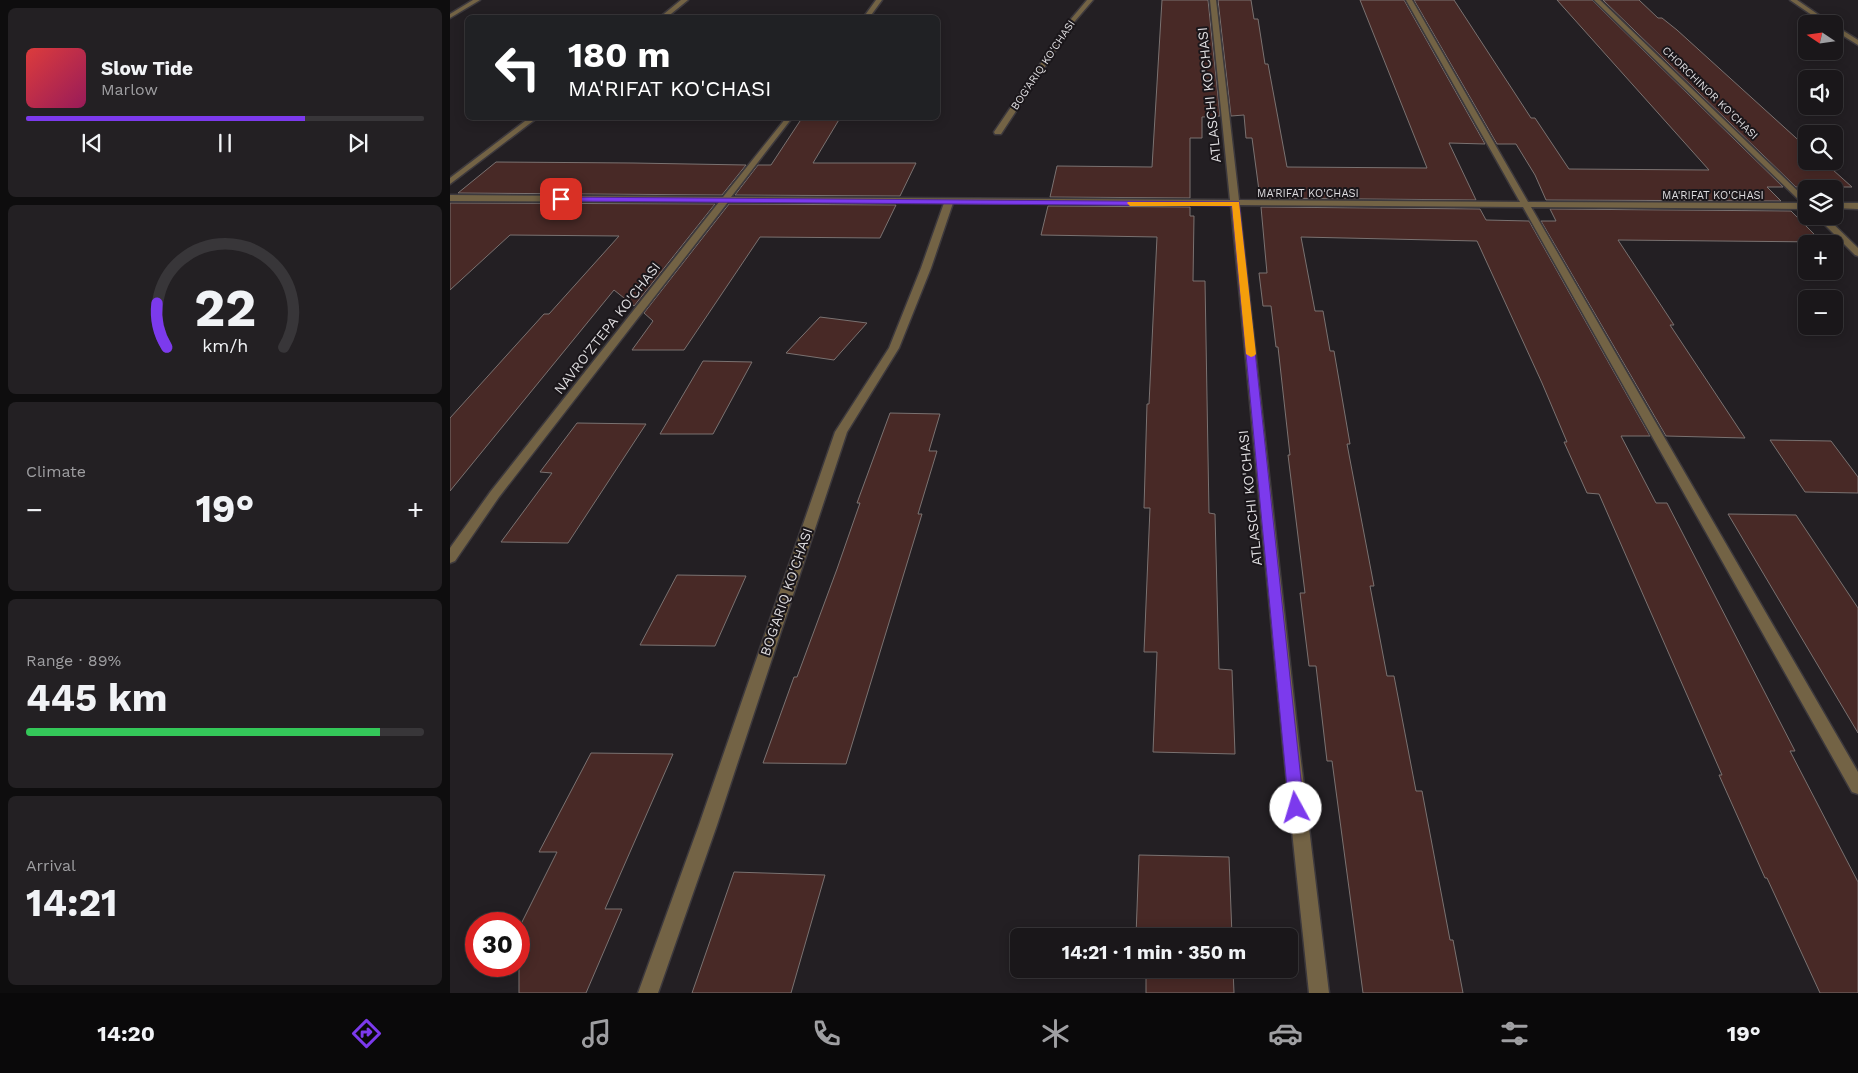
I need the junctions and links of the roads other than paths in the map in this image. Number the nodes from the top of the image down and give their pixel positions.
1 (477, 0) edge
2 (685, 0) edge
3 (879, 0) edge
4 (1090, 0) edge
5 (1213, 0) edge
6 (1408, 0) edge
7 (1597, 0) edge
8 (1793, 0) edge
9 (666, 15) edge
10 (868, 15) edge
11 (1816, 15) edge
12 (450, 16) edge
13 (1843, 33) edge
14 (1858, 43) edge
15 (530, 120) edge
16 (787, 120) edge
17 (998, 132) dead end
18 (450, 182) edge
19 (1798, 197) edge
20 (450, 198) edge
21 (726, 200) junction
22 (949, 202) junction
23 (1236, 204) junction
24 (1798, 205) edge
25 (1526, 206) junction
26 (1843, 206) edge
27 (1858, 206) edge
28 (1829, 225) edge
29 (1858, 253) edge
30 (450, 558) edge
31 (1858, 787) edge
32 (648, 993) edge
33 (1319, 993) edge

1 - 12 street
2 - 9 street
3 - 10 street
4 - 17 street, BOG'ARIQ KO'CHASI
5 - 23 street, ATLASCHI KO'CHASI
6 - 25 street
7 - 19 street, CHORCHINOR KO'CHASI
8 - 11 street
13 - 14 street
15 - 18 street
16 - 21 street, NAVRO'ZTEPA KO'CHASI
20 - 21 street, MA'RIFAT KO'CHASI
21 - 22 street, MA'RIFAT KO'CHASI
21 - 30 street, NAVRO'ZTEPA KO'CHASI
22 - 23 street, MA'RIFAT KO'CHASI
22 - 32 street, BOG'ARIQ KO'CHASI
23 - 25 street, MA'RIFAT KO'CHASI
23 - 33 street, ATLASCHI KO'CHASI
24 - 25 street, MA'RIFAT KO'CHASI
25 - 31 street
26 - 27 street
28 - 29 street

